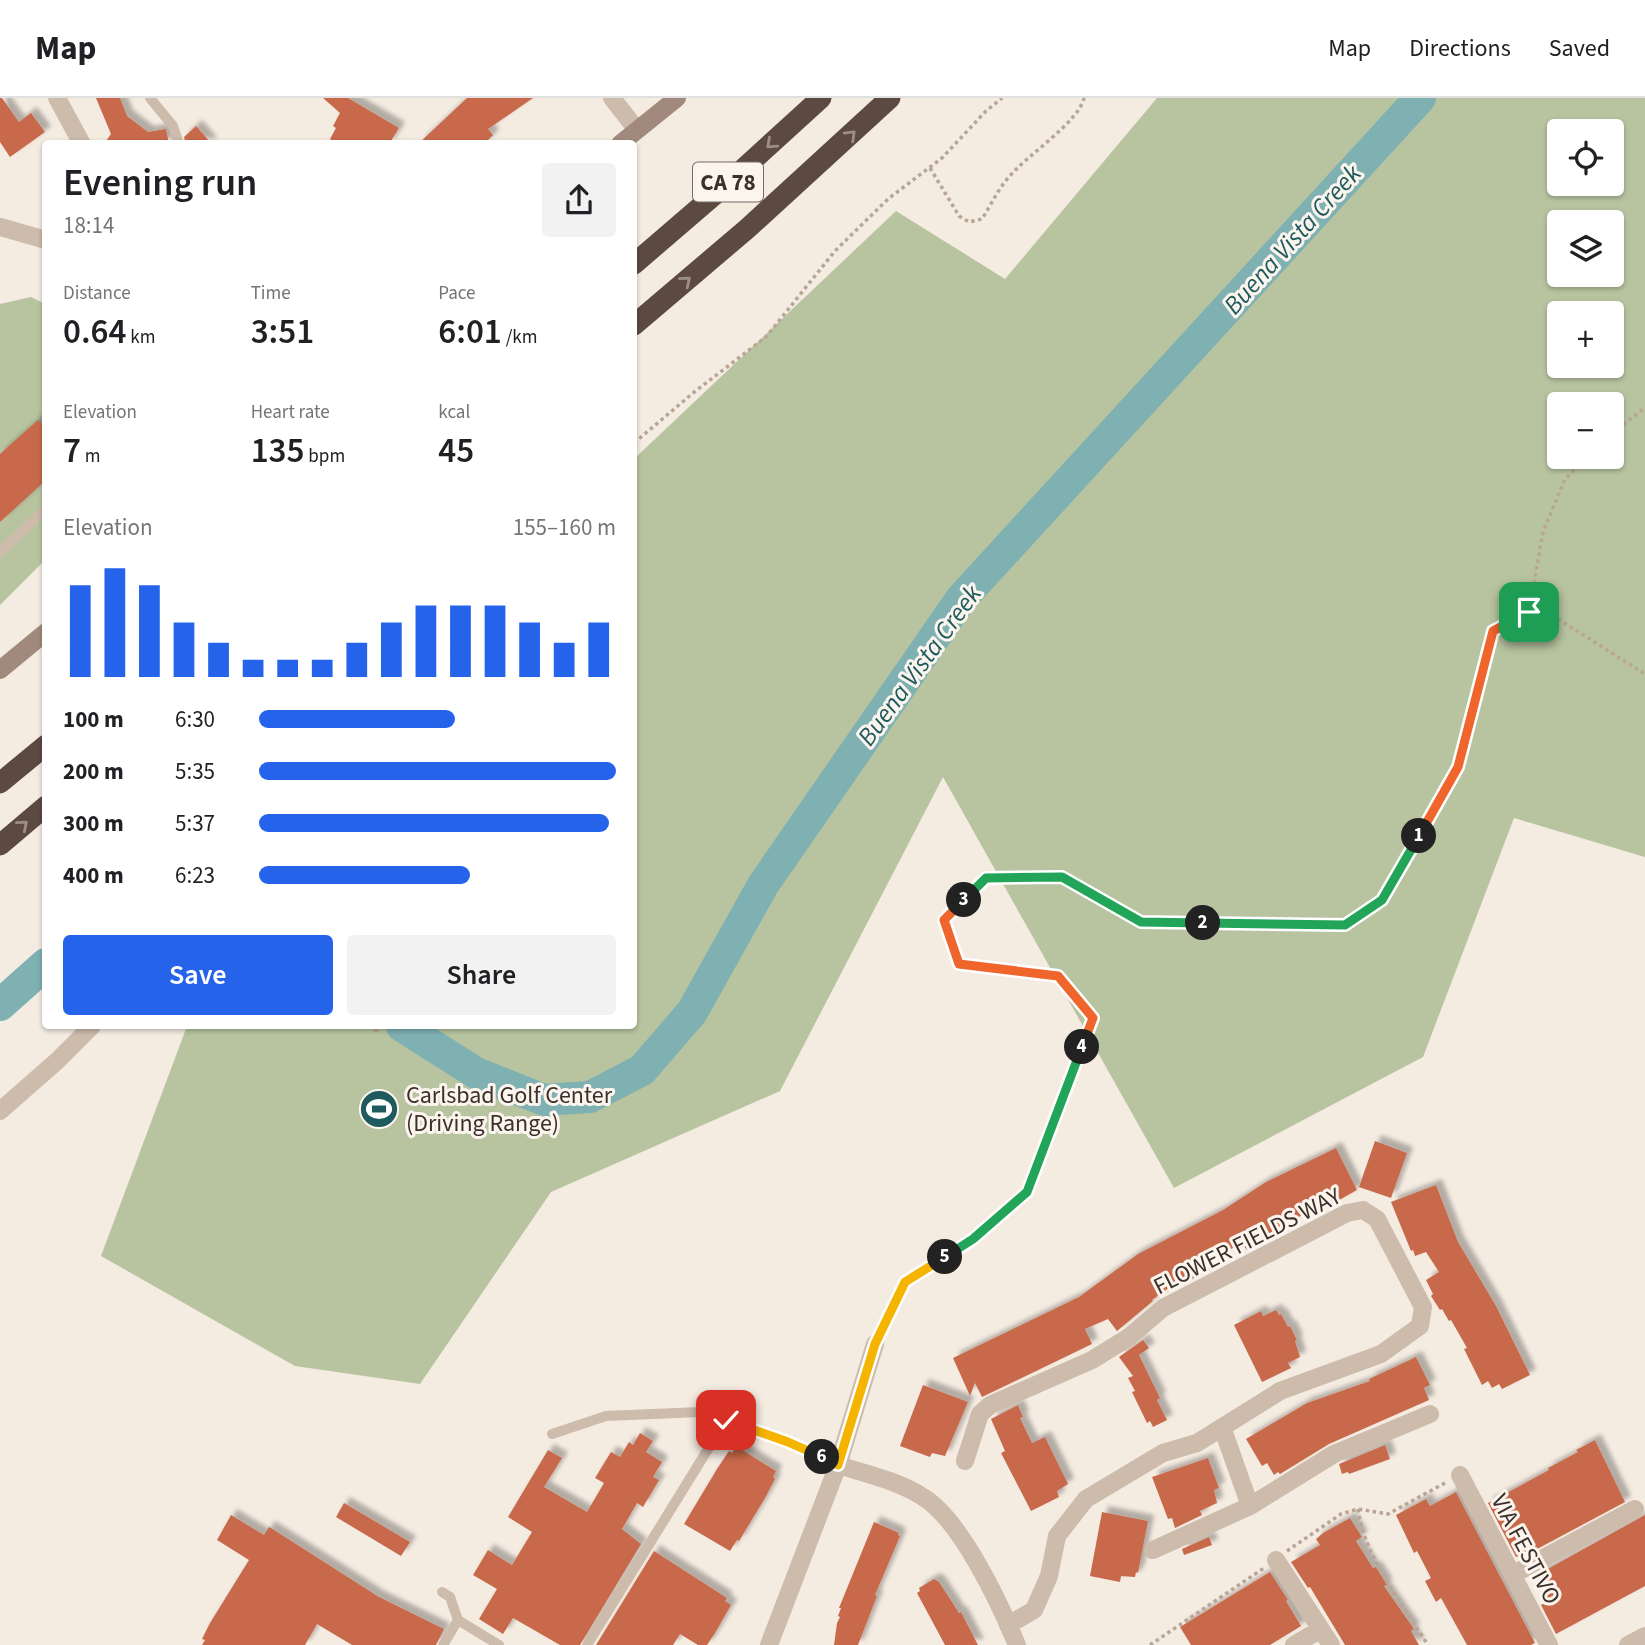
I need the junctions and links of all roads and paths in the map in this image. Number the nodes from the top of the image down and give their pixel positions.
1 (57, 98) edge
2 (150, 98) edge
3 (612, 98) edge
4 (677, 98) edge
5 (821, 98) edge
6 (890, 98) edge
7 (1002, 98) edge
8 (1084, 98) edge
9 (637, 130) junction
10 (80, 140) edge
11 (178, 140) edge
12 (625, 140) edge
13 (930, 168) junction
14 (0, 227) edge
15 (42, 239) edge
16 (637, 261) edge
17 (637, 322) edge
18 (1645, 408) edge
19 (1624, 424) edge
20 (637, 440) edge
21 (1575, 469) edge
22 (42, 513) edge
23 (0, 552) edge
24 (1529, 612) junction
25 (42, 635) edge
26 (0, 670) edge
27 (1645, 674) edge
28 (42, 748) edge
29 (0, 783) edge
30 (42, 809) edge
31 (0, 845) edge
32 (89, 1029) edge
33 (377, 1029) edge
34 (375, 1032) dead end
35 (0, 1111) edge
36 (875, 1344) joint
37 (1430, 1414) dead end
38 (726, 1420) junction
39 (1222, 1427) junction
40 (552, 1434) dead end
41 (965, 1461) dead end
42 (838, 1465) junction
43 (1460, 1475) joint
44 (1250, 1506) junction
45 (1358, 1509) junction
46 (1635, 1509) dead end
47 (1153, 1550) dead end
48 (1276, 1560) junction
49 (1512, 1575) junction
50 (442, 1592) dead end
51 (458, 1620) junction
52 (1008, 1625) junction
53 (1321, 1629) junction
54 (1645, 1636) edge
55 (443, 1645) edge
56 (499, 1645) edge
57 (587, 1645) edge
58 (769, 1645) edge
59 (1017, 1645) edge
60 (1150, 1645) edge
61 (1294, 1645) edge
62 (1331, 1645) edge
63 (1428, 1645) edge
64 (1549, 1645) edge
65 (1628, 1645) edge

1 - 10 street
2 - 11 lane
3 - 9 street
4 - 9 main road
5 -> 16 highway, CA 78
17 -> 6 highway, CA 78
7 - 13 path
8 - 13 path
9 - 12 main road
13 - 20 path
14 - 15 street
18 - 19 path
21 - 24 path
22 - 23 lane
24 - 27 path
24 - 36 path
25 - 26 main road
28 - 29 highway
31 -> 30 highway
32 - 35 street
33 - 34 path
36 - 42 street
37 - 44 street
38 - 40 lane
38 - 42 lane
38 - 57 lane
39 - 41 street, FLOWER FIELDS WAY
39 - 44 street
39 - 52 street, FLOWER FIELDS WAY
42 - 52 street
42 - 58 street
43 - 45 path
43 - 49 street, VIA FESTIVO
44 - 47 street
45 - 48 path
45 - 63 path
46 - 49 street
48 - 53 street
48 - 60 path
49 - 64 street, VIA FESTIVO
50 - 51 lane
51 - 55 lane
51 - 56 lane
52 - 59 street
53 - 61 street
53 - 62 street
54 - 65 street

